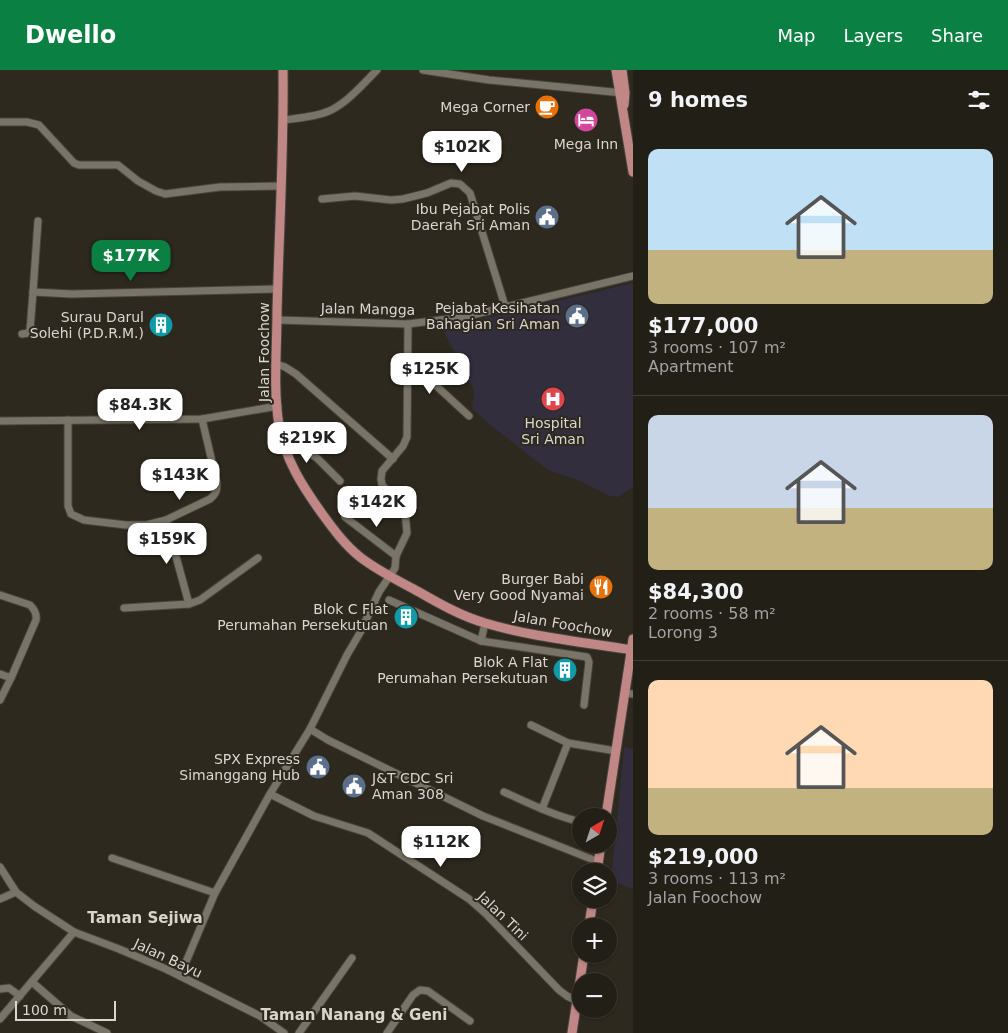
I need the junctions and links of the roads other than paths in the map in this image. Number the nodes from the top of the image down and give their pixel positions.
1 (282, 70) edge
2 (377, 70) edge
3 (423, 70) edge
4 (616, 70) edge
5 (622, 70) edge
6 (622, 93) junction
7 (283, 120) junction
8 (0, 122) edge
9 (633, 172) edge
10 (281, 186) junction
11 (322, 199) dead end
12 (38, 221) dead end
13 (633, 276) edge
14 (278, 289) junction
15 (33, 292) junction
16 (506, 306) junction
17 (277, 320) junction
18 (408, 324) junction
19 (22, 334) dead end
20 (407, 359) junction
21 (284, 367) junction
22 (278, 406) junction
23 (469, 416) dead end
24 (202, 419) junction
25 (68, 420) junction
26 (0, 421) edge
27 (282, 436) junction
28 (393, 459) junction
29 (340, 481) dead end
30 (345, 517) dead end
31 (166, 520) junction
32 (258, 558) dead end
33 (394, 567) junction
34 (0, 595) edge
35 (389, 600) dead end
36 (189, 604) junction
37 (124, 608) dead end
38 (485, 623) junction
39 (633, 640) edge
40 (481, 641) junction
41 (632, 650) junction
42 (631, 664) edge
43 (0, 674) edge
44 (12, 678) junction
45 (629, 694) edge
46 (0, 698) edge
47 (584, 705) dead end
48 (531, 725) dead end
49 (310, 729) junction
50 (568, 743) junction
51 (616, 750) junction
52 (504, 792) dead end
53 (270, 794) junction
54 (607, 808) edge
55 (542, 809) junction
56 (572, 820) edge
57 (112, 858) dead end
58 (589, 863) edge
59 (0, 867) edge
60 (16, 892) junction
61 (216, 893) junction
62 (0, 900) edge
63 (74, 932) junction
64 (352, 958) dead end
65 (180, 976) junction
66 (32, 982) junction
67 (0, 989) edge
68 (20, 996) junction
69 (572, 999) edge
70 (0, 1018) edge
71 (574, 1018) edge
72 (470, 1021) dead end
73 (107, 1033) edge
74 (284, 1033) edge
75 (299, 1033) edge
76 (387, 1033) edge
77 (572, 1033) edge

1 - 7 main road, Jalan Foochow
2 - 7 street
3 - 6 street
4 - 6 main road
5 - 6 main road
6 - 9 main road
7 - 10 main road, Jalan Foochow
8 - 10 street
10 - 14 main road, Jalan Foochow
11 - 16 street
12 - 15 street
13 - 16 street, Jalan Mangga
14 - 15 street
14 - 17 main road, Jalan Foochow
15 - 19 street
16 - 18 street, Jalan Mangga
17 - 18 street, Jalan Mangga
17 - 21 main road, Jalan Foochow
18 - 20 street
20 - 23 street
20 - 28 street
21 - 22 main road, Jalan Foochow
21 - 28 street
22 - 24 street
22 - 27 main road, Jalan Foochow
24 - 25 street
24 - 31 street
25 - 26 street
25 - 31 street
27 - 29 street
27 - 33 main road, Jalan Foochow
28 - 33 street
30 - 33 street
31 - 36 street
32 - 36 street
33 - 38 main road, Jalan Foochow
33 - 49 street
34 - 44 street
35 - 40 street
36 - 37 street
38 - 40 street
38 - 41 main road, Jalan Foochow
39 - 41 main road
40 - 47 street
41 - 42 main road
42 - 45 main road
43 - 44 street
44 - 46 street
45 - 51 main road
48 - 50 street
49 - 53 street
49 - 58 street
50 - 51 street
50 - 55 street
51 - 54 main road
52 - 55 street
53 - 61 street
53 - 69 street, Jalan Tini
55 - 56 street
57 - 61 street
59 - 60 street, Jalan Bayu
60 - 62 street
60 - 63 street, Jalan Bayu
61 - 65 street
63 - 65 street, Jalan Bayu
63 - 66 street
64 - 75 street
65 - 74 street, Jalan Bayu
66 - 68 street
66 - 73 street
67 - 68 street
68 - 70 street
71 - 77 main road
72 - 76 street

